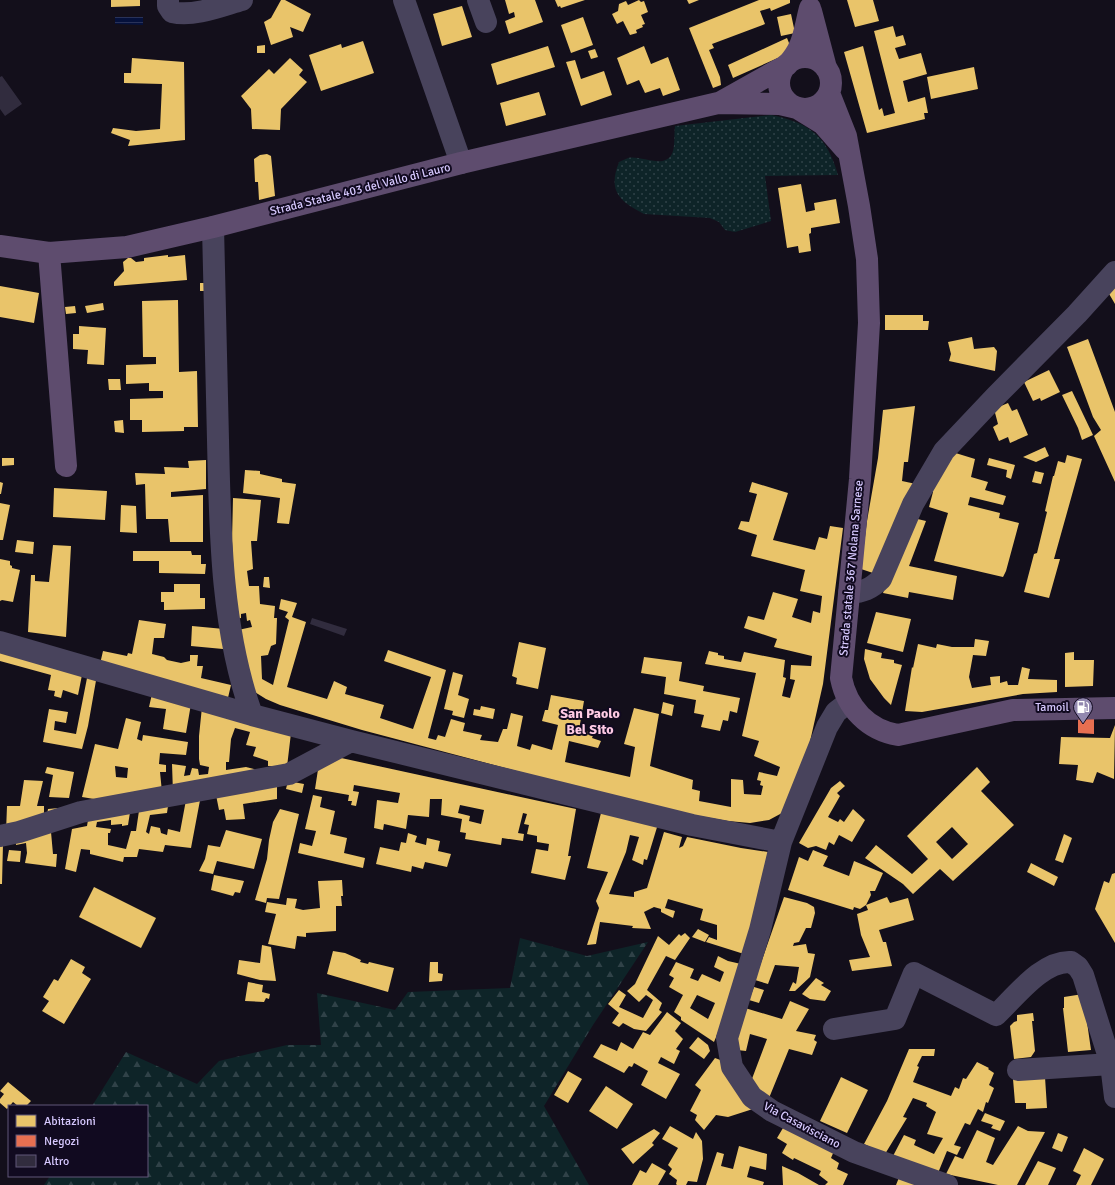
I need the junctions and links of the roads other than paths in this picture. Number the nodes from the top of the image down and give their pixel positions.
1 (168, 0) edge
2 (242, 0) edge
3 (404, 0) edge
4 (478, 0) edge
5 (808, 4) edge
6 (486, 22) dead end
7 (787, 65) junction
8 (826, 68) junction
9 (829, 93) junction
10 (718, 103) junction
11 (797, 108) junction
12 (849, 153) junction
13 (462, 163) junction
14 (214, 227) junction
15 (0, 246) edge
16 (49, 253) junction
17 (1115, 272) edge
18 (66, 466) dead end
19 (849, 593) junction
20 (0, 642) edge
21 (849, 702) junction
22 (1115, 708) edge
23 (252, 715) junction
24 (351, 741) junction
25 (0, 836) edge
26 (781, 842) junction
27 (834, 1028) dead end
28 (1111, 1064) junction
29 (1018, 1070) dead end
30 (1115, 1097) edge
31 (946, 1185) edge

1 - 2 street
3 - 13 street
4 - 6 street
5 - 7 main road, Strada Statale 403 del Vallo di Lauro
5 - 8 main road
7 - 8 main road
7 - 10 main road, Strada Statale 403 del Vallo di Lauro
7 - 11 main road
8 - 9 main road
9 - 11 main road
9 - 12 main road, Strada statale 367 Nolana Sarnese
10 - 11 main road, Strada Statale 403 del Vallo di Lauro
10 - 13 main road, Strada Statale 403 del Vallo di Lauro
11 - 12 main road, Strada Statale 403 del Vallo di Lauro
12 - 19 main road, Strada statale 367 Nolana Sarnese
13 - 14 main road, Strada Statale 403 del Vallo di Lauro
14 - 16 main road, Strada Statale 403 del Vallo di Lauro
14 - 23 street
15 - 16 main road, Strada Statale 403 del Vallo di Lauro
16 - 18 main road
17 - 19 street
19 - 21 main road, Strada statale 367 Nolana Sarnese
20 - 23 street
21 - 22 main road, Strada statale 367 Nolana Sarnese
21 - 26 street, Via Casavisciano
23 - 24 street
24 - 25 street
24 - 26 street
26 - 31 street, Via Casavisciano
27 - 28 street
28 - 29 street
28 - 30 street

